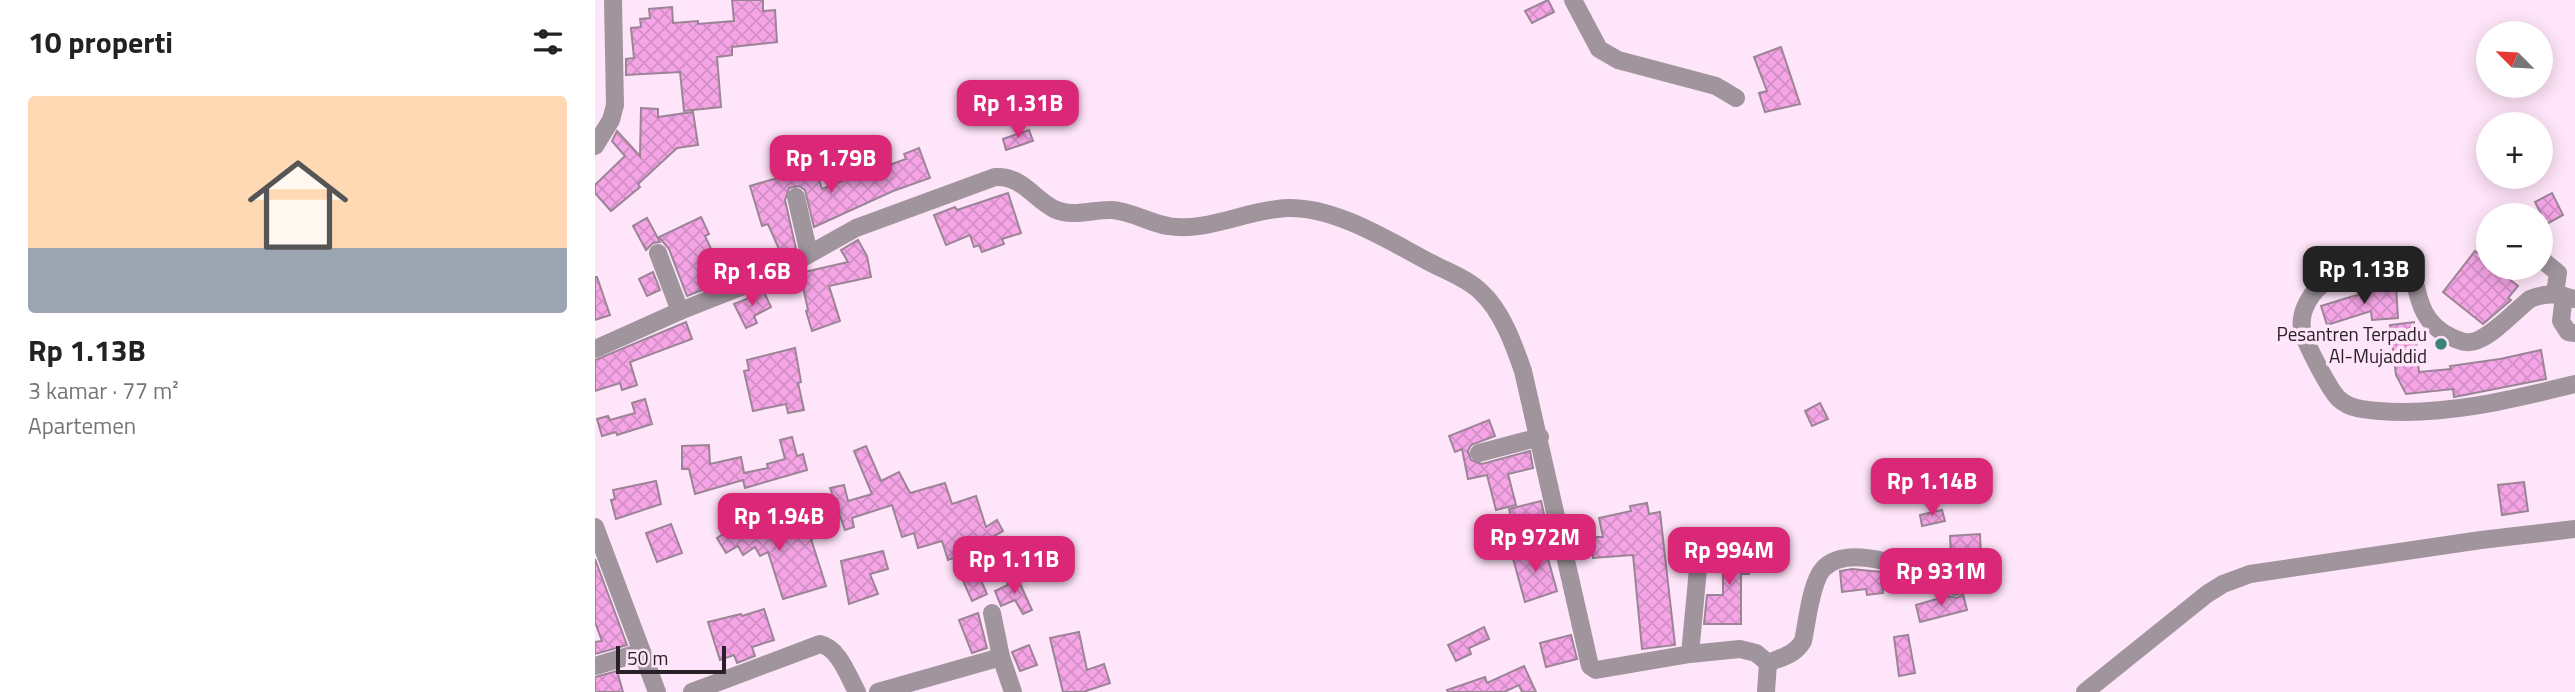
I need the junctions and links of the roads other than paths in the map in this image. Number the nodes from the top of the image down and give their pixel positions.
1 (613, 0) edge
2 (1573, 0) edge
3 (613, 49) junction
4 (595, 55) edge
5 (1736, 98) dead end
6 (595, 146) edge
7 (796, 197) dead end
8 (657, 253) dead end
9 (809, 254) junction
10 (2553, 269) edge
11 (2565, 296) edge
12 (680, 311) junction
13 (2575, 333) edge
14 (595, 349) edge
15 (2575, 384) edge
16 (1540, 437) junction
17 (1479, 453) dead end
18 (2575, 529) edge
19 (596, 534) edge
20 (1699, 558) dead end
21 (1955, 587) dead end
22 (992, 613) dead end
23 (642, 652) junction
24 (1690, 654) junction
25 (1001, 657) junction
26 (1768, 663) junction
27 (595, 666) edge
28 (657, 692) edge
29 (692, 692) edge
30 (857, 692) edge
31 (878, 692) edge
32 (1013, 692) edge
33 (1766, 692) edge
34 (2085, 692) edge

1 - 3 street
2 - 5 street
3 - 4 street
3 - 6 street
7 - 9 street
8 - 12 street
9 - 12 street
9 - 16 street
10 - 11 street
11 - 13 street
11 - 15 street
12 - 14 street
16 - 17 street
16 - 24 street
18 - 34 street
19 - 23 street
20 - 24 street
21 - 26 street
22 - 25 street
23 - 27 street
23 - 28 street
24 - 26 street
25 - 31 street
25 - 32 street
26 - 33 street
29 - 30 street

